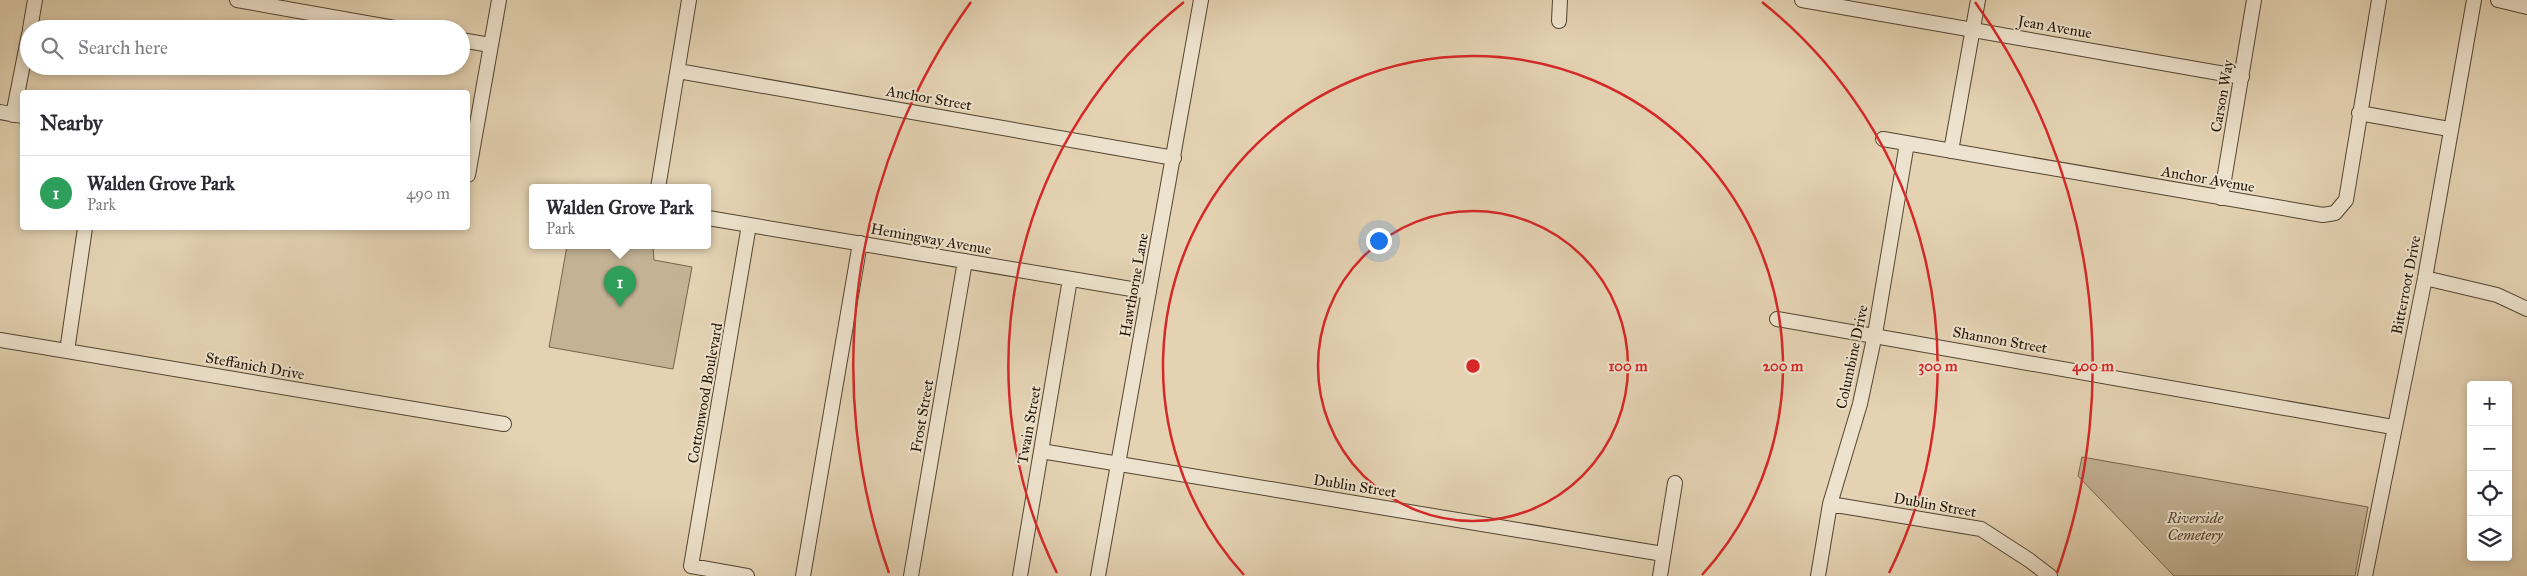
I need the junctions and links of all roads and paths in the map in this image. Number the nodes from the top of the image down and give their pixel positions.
1 (35, 0) edge
2 (237, 0) edge
3 (499, 0) edge
4 (689, 0) edge
5 (1200, 0) edge
6 (1560, 0) edge
7 (1802, 0) edge
8 (1978, 0) edge
9 (2254, 0) edge
10 (2379, 0) edge
11 (2474, 0) edge
12 (2498, 0) edge
13 (2527, 6) edge
14 (32, 20) edge
15 (349, 20) edge
16 (1559, 21) dead end
17 (1973, 29) junction
18 (470, 42) edge
19 (490, 45) junction
20 (678, 71) junction
21 (20, 75) edge
22 (2242, 78) junction
23 (2359, 113) junction
24 (12, 114) edge
25 (2450, 129) junction
26 (1883, 139) dead end
27 (1907, 143) junction
28 (1951, 151) junction
29 (1174, 158) junction
30 (470, 163) edge
31 (659, 184) edge
32 (2220, 198) junction
33 (711, 219) edge
34 (749, 225) junction
35 (85, 230) edge
36 (860, 244) junction
37 (965, 261) junction
38 (2425, 278) junction
39 (1070, 279) junction
40 (1149, 292) junction
41 (2527, 310) edge
42 (1777, 318) dead end
43 (1875, 334) junction
44 (0, 340) edge
45 (67, 351) junction
46 (504, 424) dead end
47 (2393, 427) junction
48 (1041, 451) junction
49 (1117, 463) junction
50 (1675, 483) dead end
51 (1830, 504) junction
52 (1663, 554) junction
53 (747, 576) edge
54 (803, 576) edge
55 (912, 576) edge
56 (1020, 576) edge
57 (1098, 576) edge
58 (1660, 576) edge
59 (1818, 576) edge
60 (2050, 576) edge
61 (2365, 576) edge

1 - 14 street
2 - 15 street
3 - 19 street
4 - 20 street
5 - 29 street, Hawthorne Lane
6 - 16 street
7 - 17 street, Jean Avenue
8 - 17 street
9 - 22 street, Carson Way
10 - 23 street
11 - 25 street, Bitterroot Drive
12 - 13 street
17 - 22 street, Jean Avenue
17 - 28 street
18 - 19 street
19 - 30 street
20 - 29 street, Anchor Street
20 - 31 street
21 - 24 street
22 - 32 street, Carson Way
23 - 25 street
23 - 32 street, Anchor Avenue
25 - 38 street, Bitterroot Drive
26 - 27 street, Anchor Avenue
27 - 28 street, Anchor Avenue
27 - 43 street, Columbine Drive
28 - 32 street, Anchor Avenue
29 - 40 street, Hawthorne Lane
33 - 34 street, Hemingway Avenue
34 - 36 street, Hemingway Avenue
34 - 53 street, Cottonwood Boulevard
35 - 45 street
36 - 37 street, Hemingway Avenue
36 - 54 street
37 - 39 street, Hemingway Avenue
37 - 55 street, Frost Street
38 - 41 street
38 - 47 street, Bitterroot Drive
39 - 40 street, Hemingway Avenue
39 - 48 street, Twain Street
40 - 49 street, Hawthorne Lane
42 - 43 street, Shannon Street
43 - 47 street, Shannon Street
43 - 51 street, Columbine Drive
44 - 45 street, Steffanich Drive
45 - 46 street, Steffanich Drive
47 - 61 street, Bitterroot Drive
48 - 49 street, Dublin Street
48 - 56 street, Twain Street
49 - 52 street, Dublin Street
49 - 57 street, Hawthorne Lane
50 - 52 street
51 - 59 street, Columbine Drive
51 - 60 street, Dublin Street
52 - 58 street

